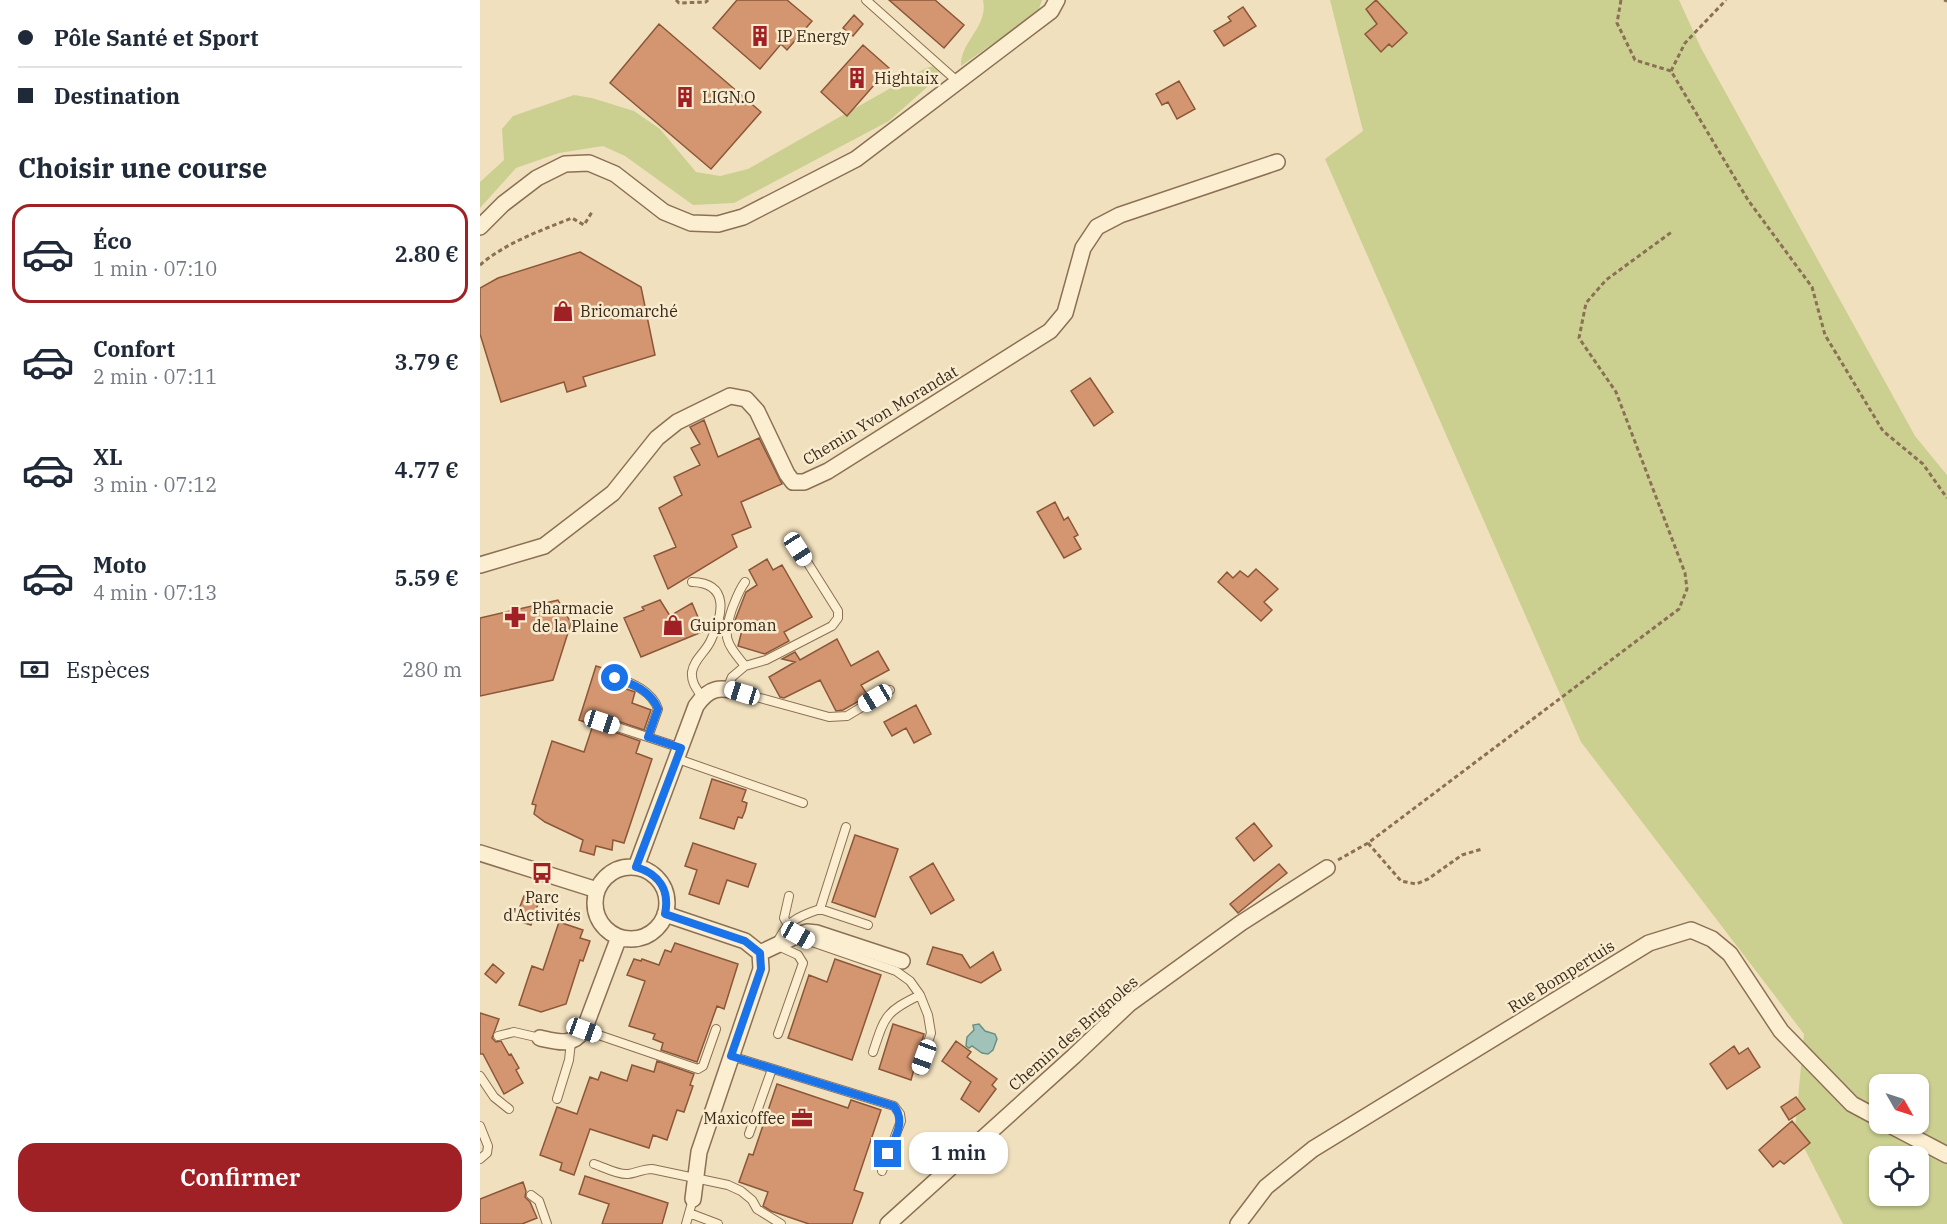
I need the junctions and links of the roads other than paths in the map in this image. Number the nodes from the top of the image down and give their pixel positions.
1 (866, 0) edge
2 (1057, 0) edge
3 (957, 81) junction
4 (1277, 162) dead end
5 (480, 227) edge
6 (798, 549) dead end
7 (480, 565) edge
8 (692, 582) dead end
9 (745, 582) dead end
10 (745, 666) junction
11 (615, 678) dead end
12 (890, 690) dead end
13 (735, 691) junction
14 (702, 697) junction
15 (602, 722) dead end
16 (648, 737) junction
17 (679, 753) junction
18 (803, 803) dead end
19 (846, 827) dead end
20 (480, 853) edge
21 (636, 867) junction
22 (1327, 868) road end
23 (597, 890) junction
24 (789, 896) dead end
25 (820, 909) junction
26 (665, 914) junction
27 (868, 925) dead end
28 (793, 930) junction
29 (619, 937) junction
30 (776, 945) junction
31 (760, 953) junction
32 (902, 961) dead end
33 (920, 995) junction
34 (716, 1029) dead end
35 (584, 1030) junction
36 (778, 1034) dead end
37 (498, 1036) dead end
38 (540, 1038) joint
39 (571, 1042) junction
40 (873, 1052) dead end
41 (731, 1056) junction
42 (772, 1069) junction
43 (919, 1070) dead end
44 (480, 1076) edge
45 (557, 1099) dead end
46 (509, 1108) dead end
47 (1869, 1113) edge
48 (480, 1126) edge
49 (749, 1134) dead end
50 (1907, 1134) edge
51 (1947, 1155) edge
52 (480, 1160) edge
53 (594, 1164) dead end
54 (882, 1171) dead end
55 (695, 1179) junction
56 (531, 1195) dead end
57 (691, 1206) junction
58 (547, 1224) edge
59 (686, 1224) edge
60 (718, 1224) edge
61 (782, 1224) edge
62 (888, 1224) edge
63 (1238, 1224) edge

1 - 3 lane
2 - 3 street
3 - 5 street
4 - 7 street, Chemin Yvon Morandat
6 - 10 lane
8 - 14 lane
9 - 10 lane
10 - 13 lane
11 - 16 lane
12 - 13 lane
13 - 14 street
14 - 17 street
15 - 16 lane
16 - 17 lane
17 - 18 lane
17 - 21 street
19 - 25 lane
20 - 23 street
21 - 23 street
21 - 26 street
22 - 62 street, Chemin des Brignoles
23 - 29 street
24 - 28 lane
25 - 27 lane
25 - 28 lane
26 - 29 street
26 - 31 street
28 - 30 street
28 - 32 street
28 - 33 lane
29 - 35 street
30 - 31 street
30 - 36 lane
31 - 41 street
33 - 40 lane
33 - 43 lane
34 - 35 lane
35 - 39 street
37 - 38 lane
38 - 39 street
39 - 45 lane
41 - 42 lane
41 - 55 street
42 - 49 lane
42 - 54 lane
44 - 46 lane
47 - 63 street, Rue Bompertuis
48 - 52 lane
50 - 51 street
53 - 55 lane
55 - 57 street
55 - 61 lane
56 - 58 lane
57 - 59 lane
57 - 60 lane

